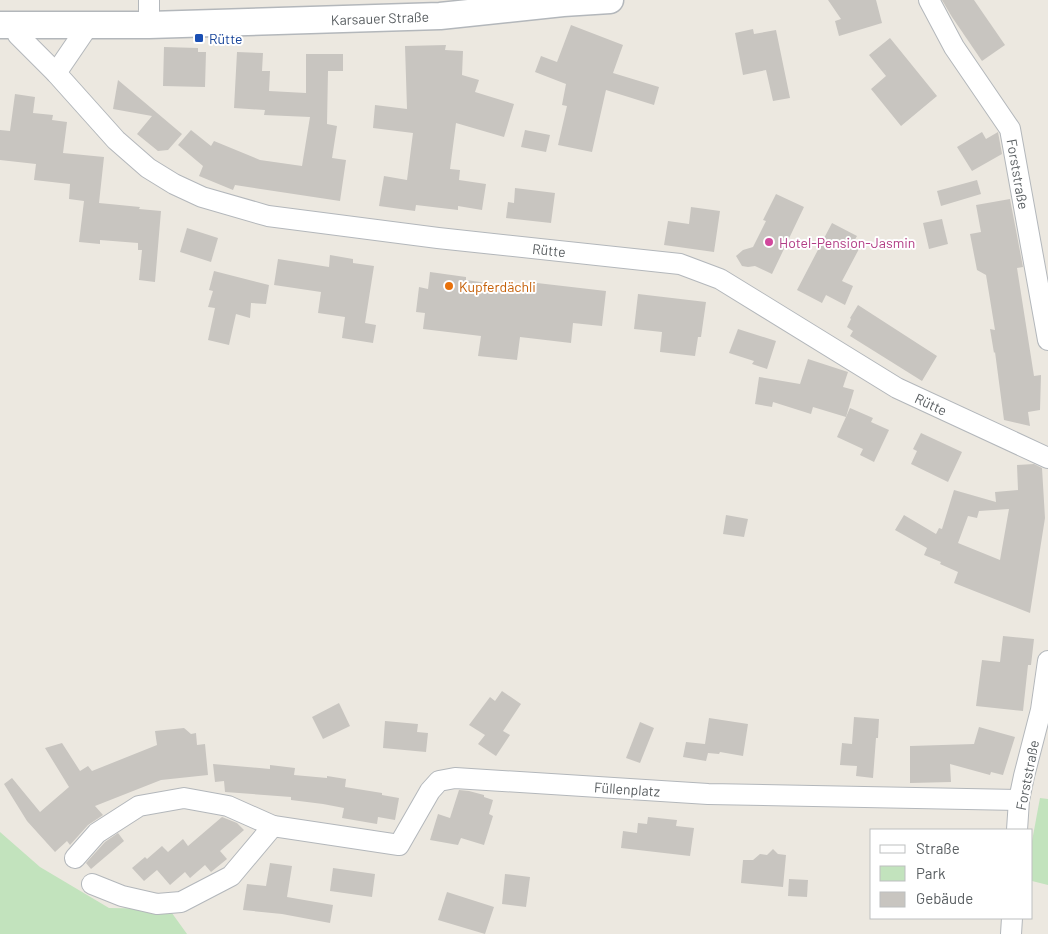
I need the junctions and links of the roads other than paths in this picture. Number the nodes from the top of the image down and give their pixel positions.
1 (610, 0) edge
2 (929, 0) edge
3 (563, 1) edge
4 (149, 13) edge
5 (7, 25) edge
6 (88, 26) junction
7 (56, 73) junction
8 (1048, 340) edge
9 (1048, 458) edge
10 (1048, 661) edge
11 (1019, 800) junction
12 (273, 826) junction
13 (1017, 829) edge
14 (75, 858) dead end
15 (92, 884) dead end
16 (1012, 919) edge
17 (1011, 934) edge

1 - 3 street, Karsauer Straße
2 - 8 street, Forststraße
3 - 4 street, Karsauer Straße
4 - 6 street, Karsauer Straße
5 - 6 street, Karsauer Straße
5 - 7 street, Rütte
6 - 7 street
7 - 9 street, Rütte
10 - 11 street, Forststraße
11 - 12 street, Füllenplatz
11 - 13 street, Forststraße
12 - 14 street, Füllenplatz
12 - 15 street
16 - 17 street

